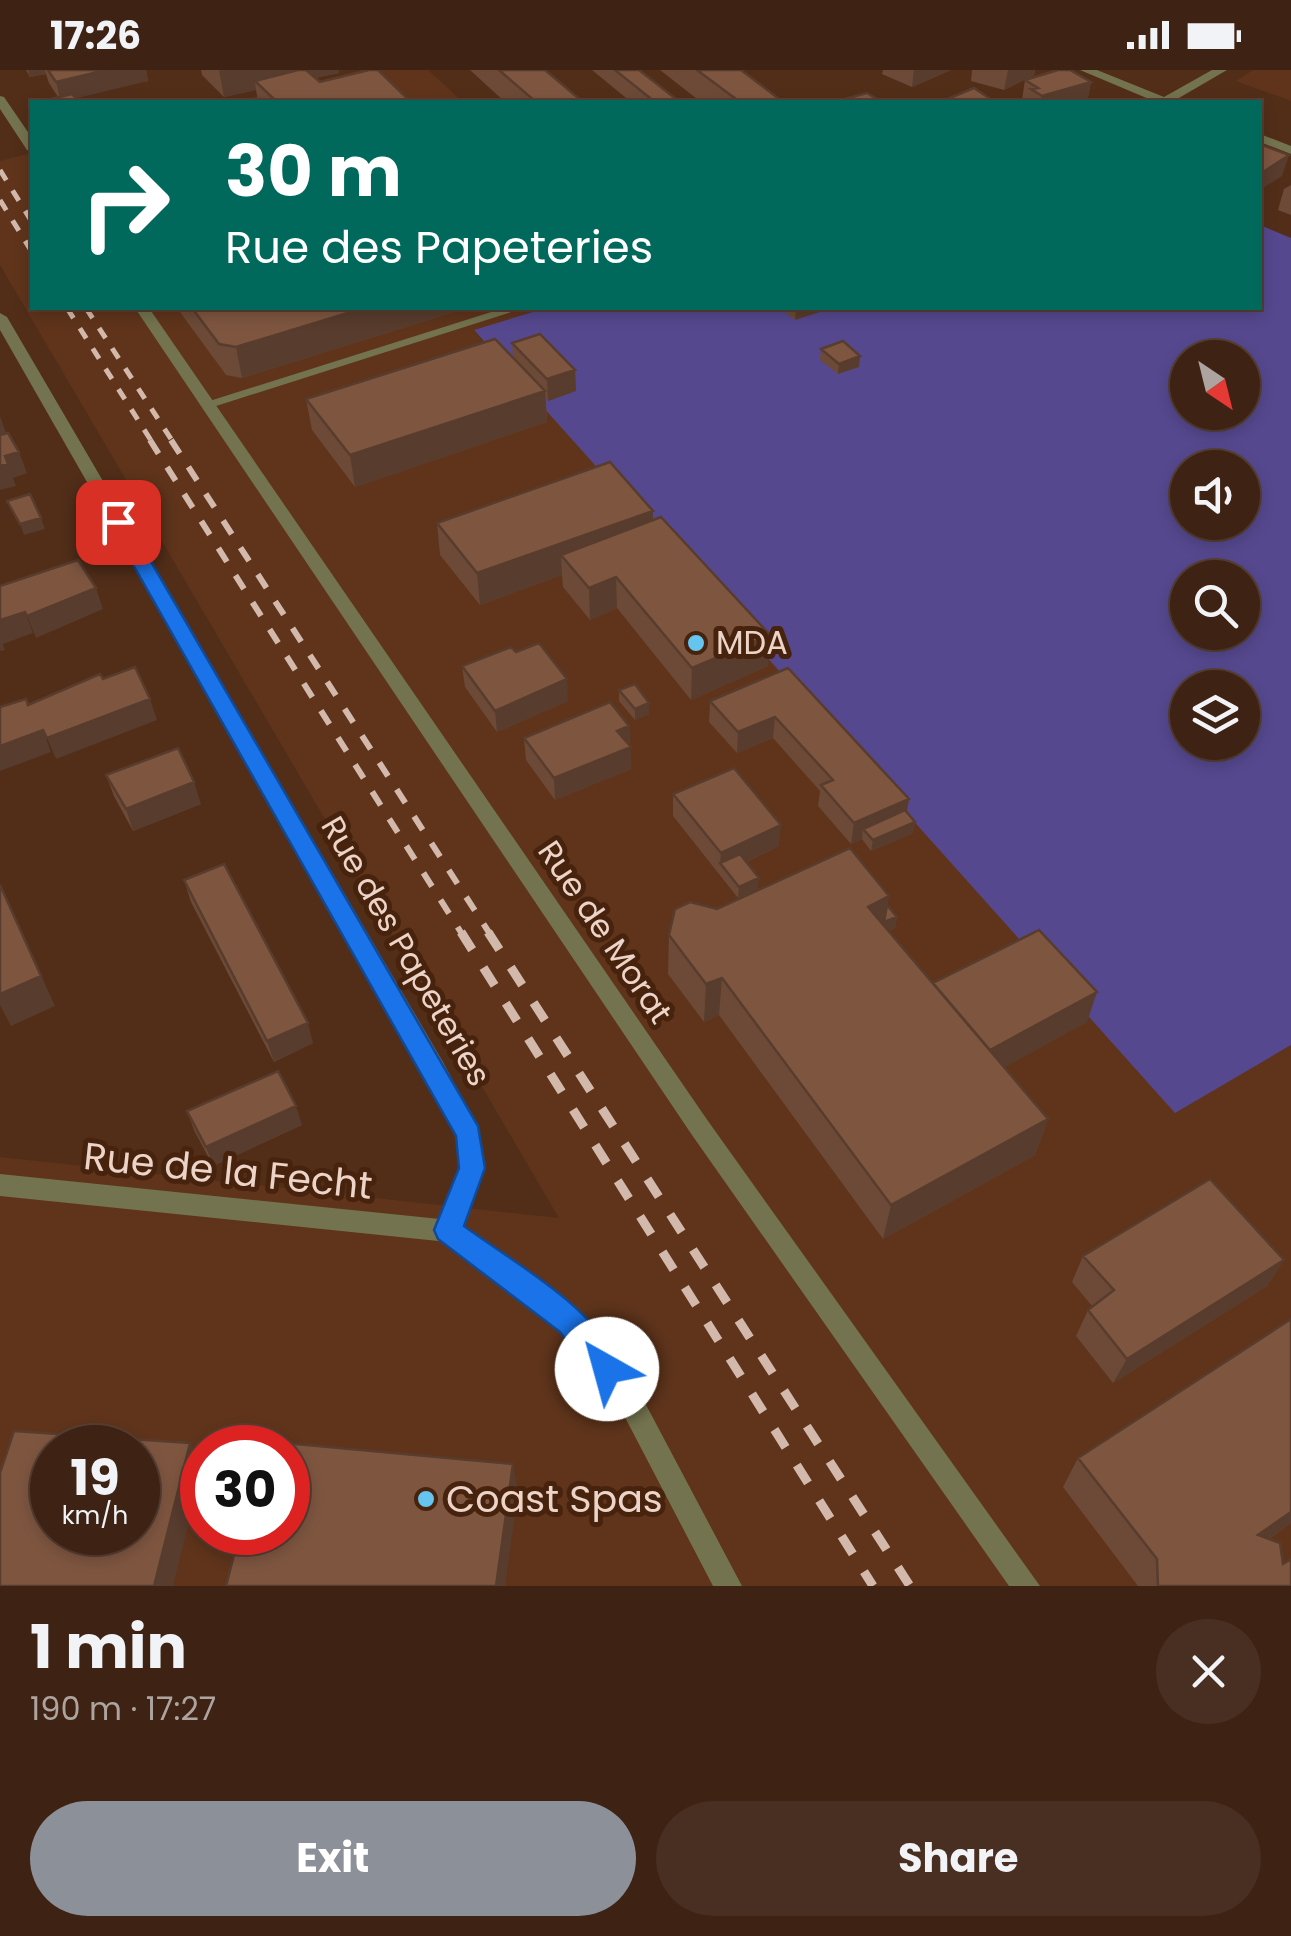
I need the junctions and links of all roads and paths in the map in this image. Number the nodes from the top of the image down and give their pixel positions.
1 (1086, 70) edge
2 (1221, 70) edge
3 (0, 100) edge
4 (1160, 100) edge
5 (1168, 100) edge
6 (1262, 139) edge
7 (30, 145) edge
8 (1291, 150) edge
9 (143, 310) edge
10 (512, 310) edge
11 (0, 317) edge
12 (208, 404) junction
13 (0, 1185) edge
14 (448, 1230) junction
15 (728, 1586) edge
16 (1026, 1586) edge

1 - 4 street
2 - 5 street
3 - 7 street
6 - 8 street
9 - 12 street, Rue de Morat
10 - 12 street
11 - 14 street, Rue des Papeteries
12 - 16 street, Rue de Morat
13 - 14 street, Rue de la Fecht
14 - 15 street

